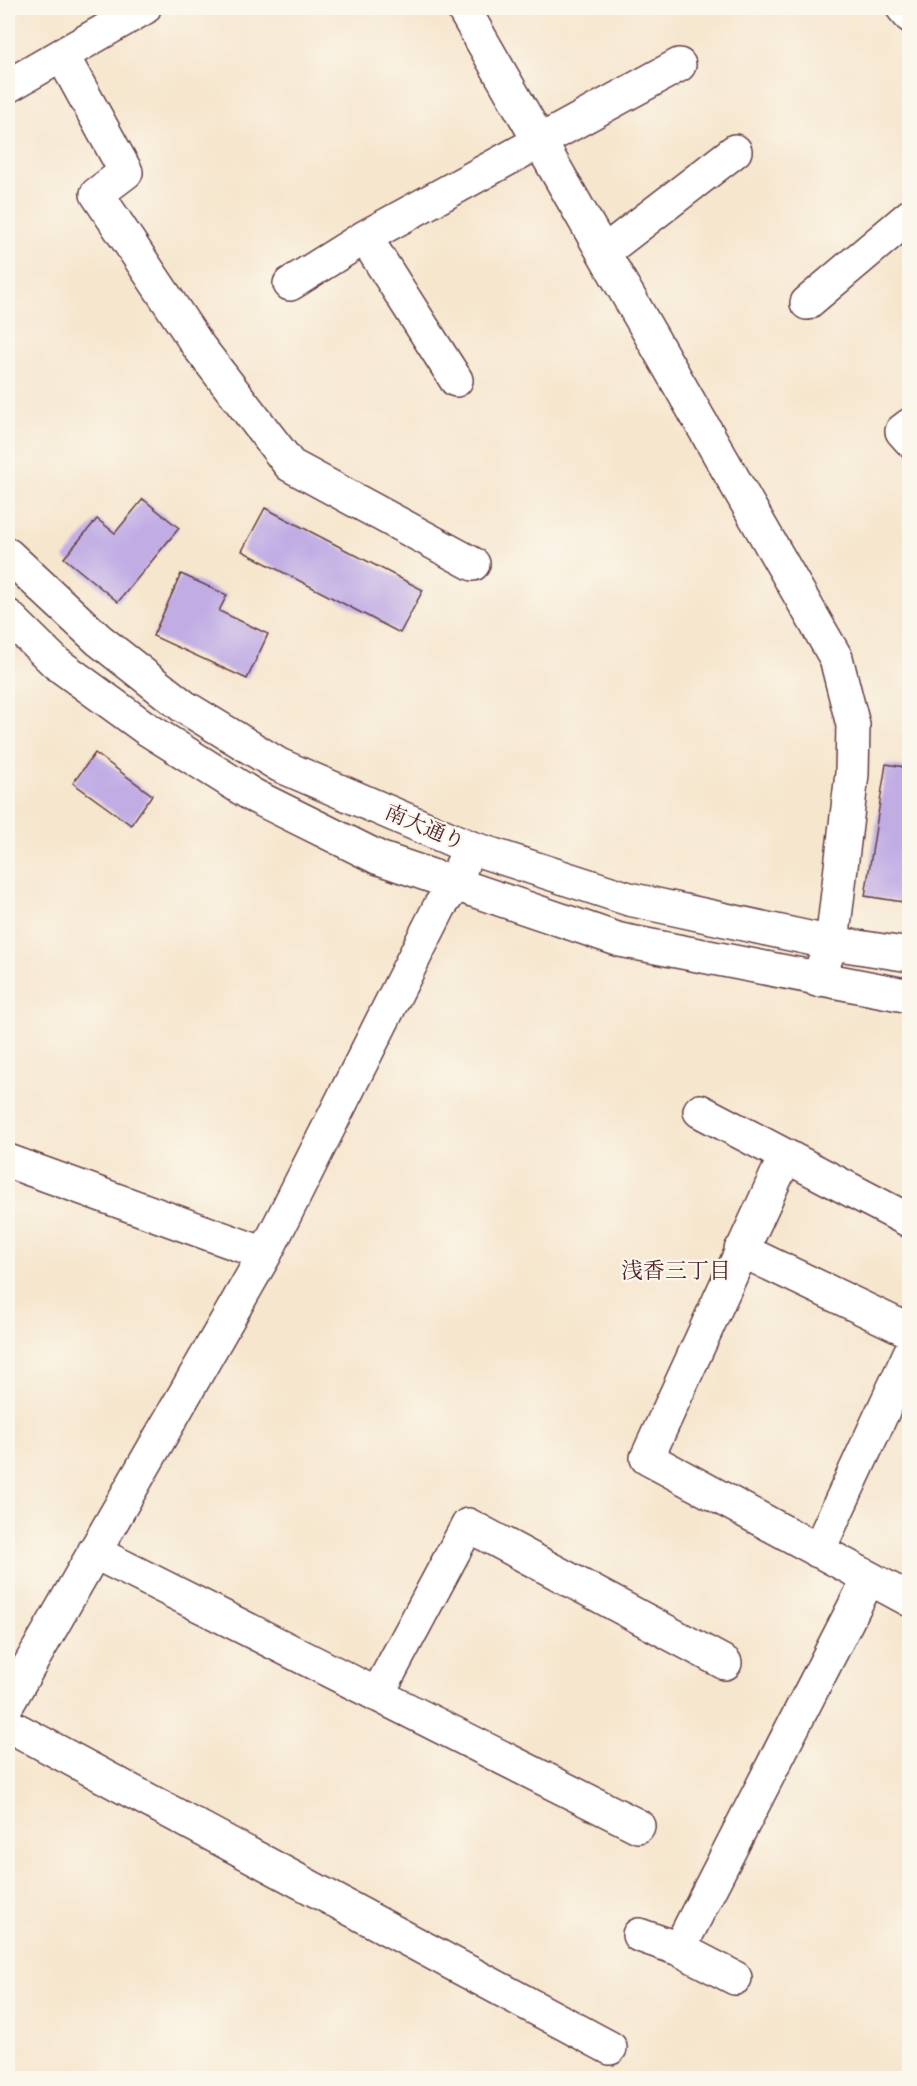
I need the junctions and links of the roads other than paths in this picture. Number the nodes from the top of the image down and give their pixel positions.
1 (144, 8) edge
2 (463, 8) edge
3 (903, 8) edge
4 (909, 16) edge
5 (62, 55) junction
6 (679, 65) dead end
7 (8, 86) edge
8 (542, 142) junction
9 (735, 151) dead end
10 (909, 216) edge
11 (365, 237) junction
12 (604, 252) junction
13 (290, 284) dead end
14 (807, 303) dead end
15 (456, 380) dead end
16 (909, 425) edge
17 (909, 440) edge
18 (8, 555) edge
19 (473, 564) dead end
20 (8, 616) edge
21 (469, 847) junction
22 (455, 885) junction
23 (832, 943) junction
24 (909, 955) edge
25 (817, 980) junction
26 (909, 996) edge
27 (700, 1111) dead end
28 (785, 1157) junction
29 (8, 1161) edge
30 (909, 1221) edge
31 (741, 1250) junction
32 (265, 1254) junction
33 (909, 1331) edge
34 (909, 1353) edge
35 (818, 1551) junction
36 (94, 1552) junction
37 (869, 1578) junction
38 (909, 1600) edge
39 (725, 1663) dead end
40 (376, 1695) junction
41 (8, 1703) edge
42 (8, 1725) edge
43 (638, 1826) dead end
44 (639, 1935) dead end
45 (679, 1949) junction
46 (735, 1978) dead end
47 (610, 2048) dead end

1 - 5 street
2 - 8 street
3 - 4 street
5 - 7 street
5 - 19 street
6 - 8 street
8 - 11 street
8 - 12 street
9 - 12 street
10 - 14 street
11 - 13 street
11 - 15 street
12 - 23 street
16 - 17 street
18 - 21 street, 南大通り
20 - 22 street, 南大通り
21 - 22 street
21 - 23 street, 南大通り
22 - 25 street, 南大通り
22 - 32 street
23 - 24 street, 南大通り
23 - 25 street
25 - 26 street, 南大通り
27 - 28 street
28 - 30 street
28 - 31 street
29 - 32 street
31 - 33 street
31 - 35 street
32 - 36 street
34 - 35 street
35 - 37 street
36 - 40 street
36 - 41 street
37 - 38 street
37 - 45 street
39 - 40 street
40 - 43 street
42 - 47 street
44 - 45 street
45 - 46 street

